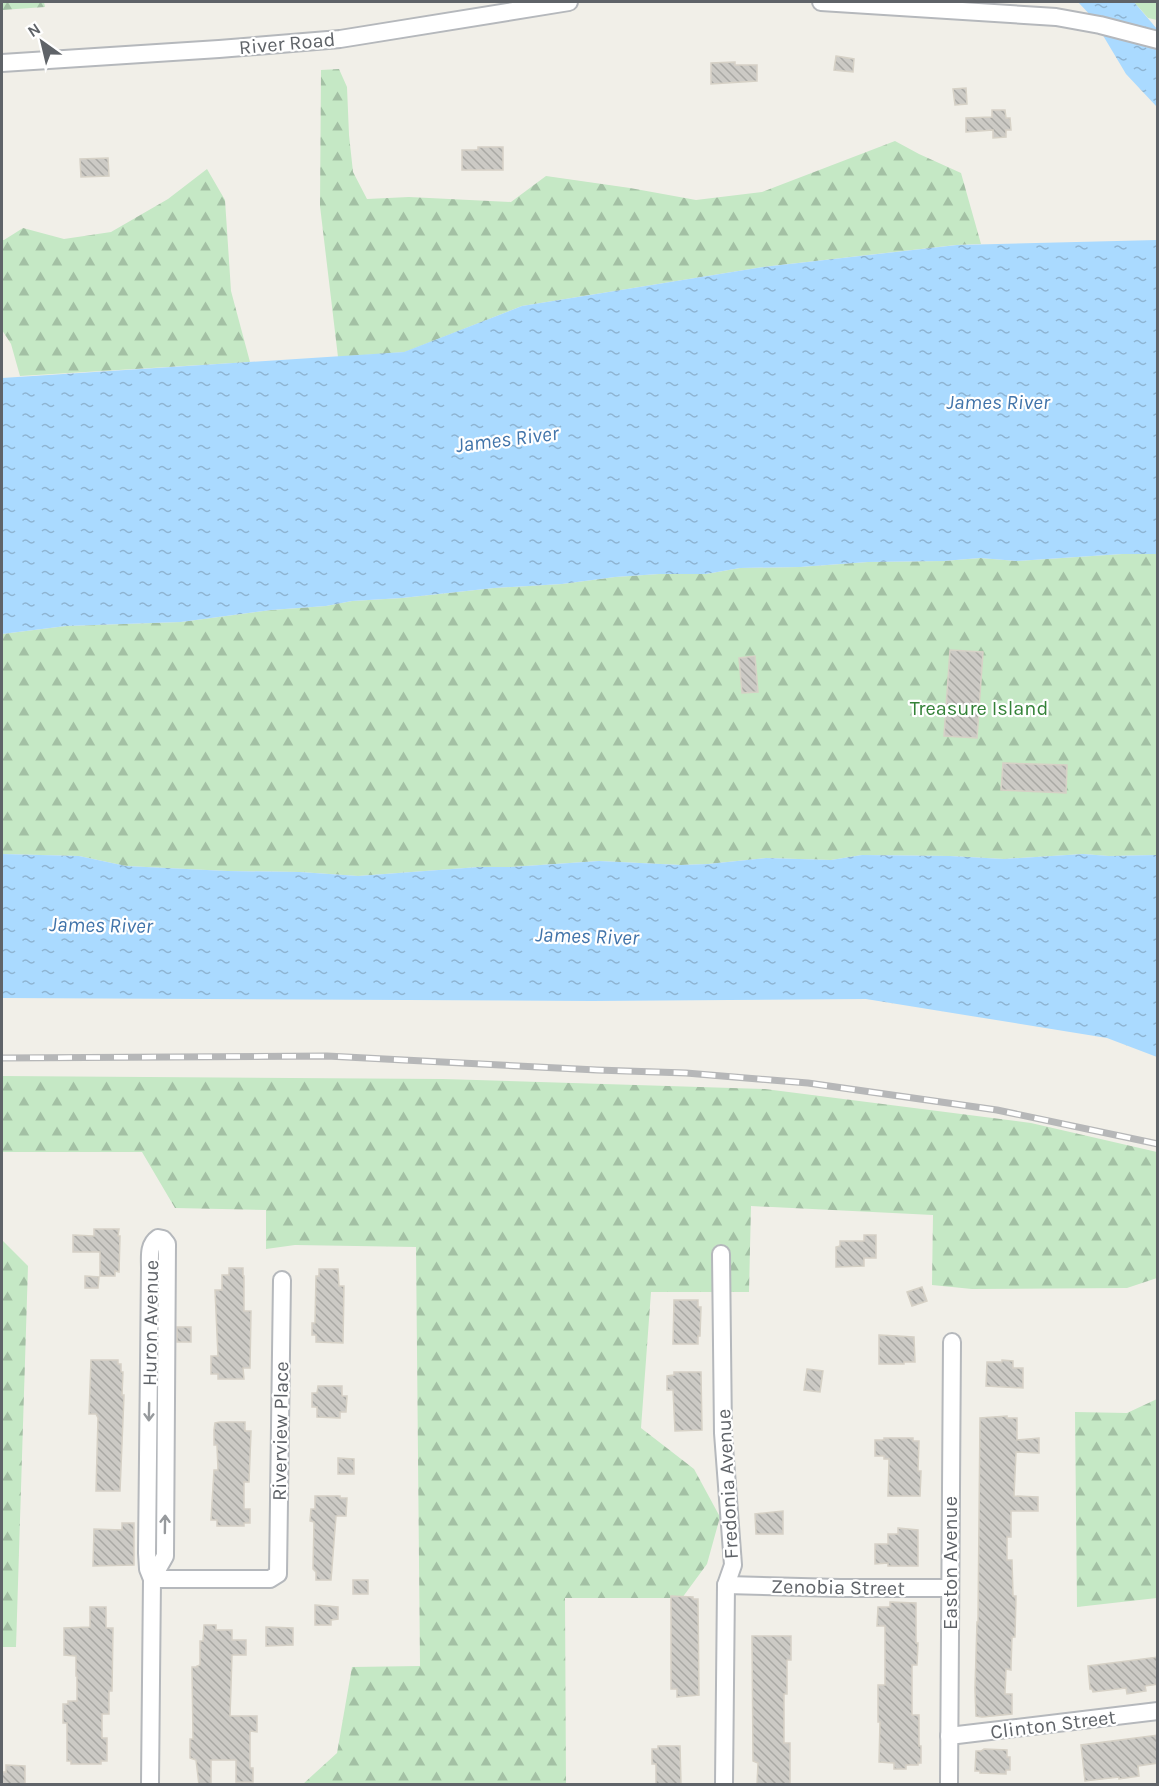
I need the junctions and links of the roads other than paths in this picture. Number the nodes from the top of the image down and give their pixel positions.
1 (569, 2) edge
2 (821, 2) edge
3 (1158, 40) edge
4 (2, 63) edge
5 (721, 1254) dead end
6 (282, 1280) dead end
7 (952, 1342) dead end
8 (152, 1580) junction
9 (726, 1585) junction
10 (949, 1588) junction
11 (1158, 1711) edge
12 (949, 1736) junction
13 (150, 1785) edge
14 (724, 1785) edge
15 (949, 1785) edge

1 - 4 street, River Road
2 - 3 street
5 - 9 street, Fredonia Avenue
6 - 8 street, Riverview Place
7 - 10 street, Easton Avenue
8 -> 8 street, Huron Avenue
8 - 13 street, Huron Avenue
9 - 10 street, Zenobia Street
9 - 14 street, Fredonia Avenue
10 - 12 street, Easton Avenue
11 - 12 street, Clinton Street
12 - 15 street, Easton Avenue

